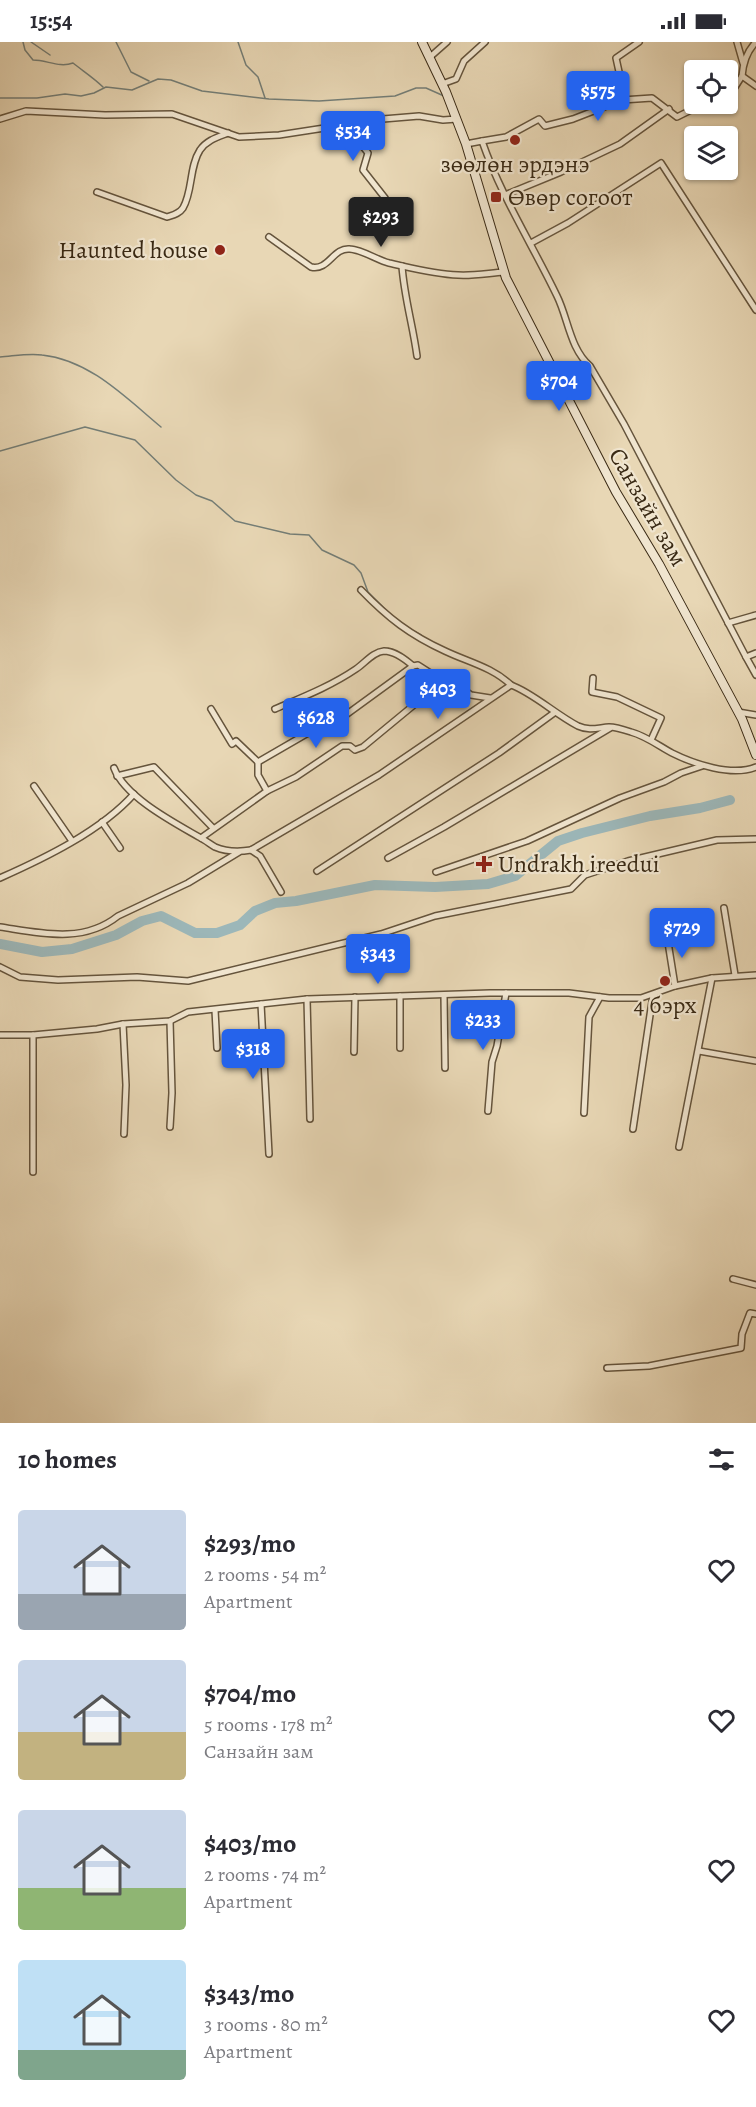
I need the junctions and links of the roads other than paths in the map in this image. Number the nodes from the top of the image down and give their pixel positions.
1 (422, 42) edge
2 (447, 42) edge
3 (485, 42) edge
4 (737, 42) edge
5 (756, 42) edge
6 (635, 43) edge
7 (430, 57) junction
8 (743, 63) junction
9 (742, 76) junction
10 (738, 82) edge
11 (442, 84) junction
12 (756, 86) edge
13 (622, 100) junction
14 (669, 109) junction
15 (684, 114) edge
16 (1, 118) edge
17 (457, 118) junction
18 (356, 124) junction
19 (228, 133) junction
20 (482, 141) junction
21 (466, 144) junction
22 (97, 192) dead end
23 (505, 195) junction
24 (385, 198) dead end
25 (269, 237) dead end
26 (531, 243) junction
27 (402, 266) junction
28 (504, 272) junction
29 (756, 310) edge
30 (417, 356) dead end
31 (361, 590) dead end
32 (756, 615) edge
33 (728, 623) junction
34 (756, 654) edge
35 (746, 657) junction
36 (413, 666) junction
37 (756, 675) edge
38 (593, 678) dead end
39 (442, 681) junction
40 (512, 685) junction
41 (490, 698) junction
42 (211, 709) dead end
43 (275, 709) dead end
44 (738, 712) junction
45 (554, 713) junction
46 (756, 715) edge
47 (611, 727) junction
48 (651, 740) junction
49 (756, 755) edge
50 (258, 762) junction
51 (702, 766) junction
52 (756, 767) edge
53 (114, 768) dead end
54 (117, 776) junction
55 (34, 786) dead end
56 (267, 791) junction
57 (134, 794) junction
58 (102, 822) junction
59 (213, 828) junction
60 (201, 838) junction
61 (756, 839) edge
62 (72, 841) junction
63 (120, 848) dead end
64 (251, 850) junction
65 (239, 852) junction
66 (388, 858) dead end
67 (316, 871) dead end
68 (436, 872) dead end
69 (0, 878) edge
70 (281, 892) dead end
71 (724, 908) dead end
72 (0, 927) edge
73 (667, 936) dead end
74 (0, 967) edge
75 (735, 975) junction
76 (756, 975) edge
77 (712, 978) junction
78 (675, 986) junction
79 (506, 993) junction
80 (444, 995) junction
81 (653, 995) junction
82 (400, 996) junction
83 (355, 997) junction
84 (600, 997) junction
85 (307, 999) junction
86 (261, 1004) junction
87 (215, 1010) junction
88 (170, 1021) junction
89 (123, 1024) junction
90 (0, 1035) edge
91 (33, 1035) junction
92 (217, 1048) dead end
93 (400, 1048) dead end
94 (699, 1051) junction
95 (354, 1052) dead end
96 (756, 1061) edge
97 (445, 1068) dead end
98 (488, 1111) dead end
99 (584, 1113) dead end
100 (310, 1119) dead end
101 (170, 1127) dead end
102 (633, 1129) dead end
103 (124, 1134) dead end
104 (679, 1147) dead end
105 (269, 1154) dead end
106 (33, 1172) dead end
107 (733, 1279) dead end
108 (756, 1285) edge
109 (756, 1314) edge
110 (607, 1368) dead end

1 - 7 main road, Санзайн зам
2 - 7 street
3 - 11 street
4 - 8 street
5 - 8 street
6 - 13 street
7 - 11 main road, Санзайн зам
8 - 9 street
9 - 10 street
9 - 12 street
11 - 17 main road, Санзайн зам
13 - 14 street
13 - 20 street
14 - 15 street
14 - 23 street
16 - 19 street
17 - 18 street
17 - 21 main road, Санзайн зам
18 - 19 street
18 - 24 street
19 - 22 street
20 - 21 street
20 - 23 street
21 - 28 main road, Санзайн зам
23 - 26 street
25 - 27 street
26 - 29 street
26 - 33 street
27 - 28 street
27 - 30 street
28 - 44 main road, Санзайн зам
31 - 40 street
32 - 33 street
33 - 35 street
34 - 35 street
35 - 37 street
36 - 39 street
36 - 43 street
36 - 50 street
38 - 48 street
39 - 41 street
39 - 56 street
40 - 41 street
40 - 45 street
41 - 64 street
42 - 50 street
44 - 46 street
44 - 49 main road, Санзайн зам
45 - 47 street
45 - 67 street
47 - 48 street
47 - 66 street
48 - 51 street
50 - 56 street
51 - 52 street
51 - 68 street
53 - 54 street
54 - 57 street
54 - 59 street
55 - 62 street
56 - 59 street
57 - 58 street
57 - 60 street
58 - 62 street
58 - 63 street
59 - 60 street
60 - 65 street
61 - 74 street
62 - 69 street
64 - 65 street
64 - 70 street
65 - 72 street
71 - 75 street
73 - 78 street
75 - 76 street
75 - 77 street
77 - 78 street
77 - 94 street
78 - 81 street
79 - 80 street
79 - 84 street
79 - 98 street
80 - 82 street
80 - 97 street
81 - 84 street
81 - 102 street
82 - 83 street
82 - 93 street
83 - 85 street
83 - 95 street
84 - 99 street
85 - 86 street
85 - 100 street
86 - 87 street
86 - 105 street
87 - 88 street
87 - 92 street
88 - 89 street
88 - 101 street
89 - 91 street
89 - 103 street
90 - 91 street
91 - 106 street
94 - 96 street
94 - 104 street
107 - 108 street
109 - 110 street

